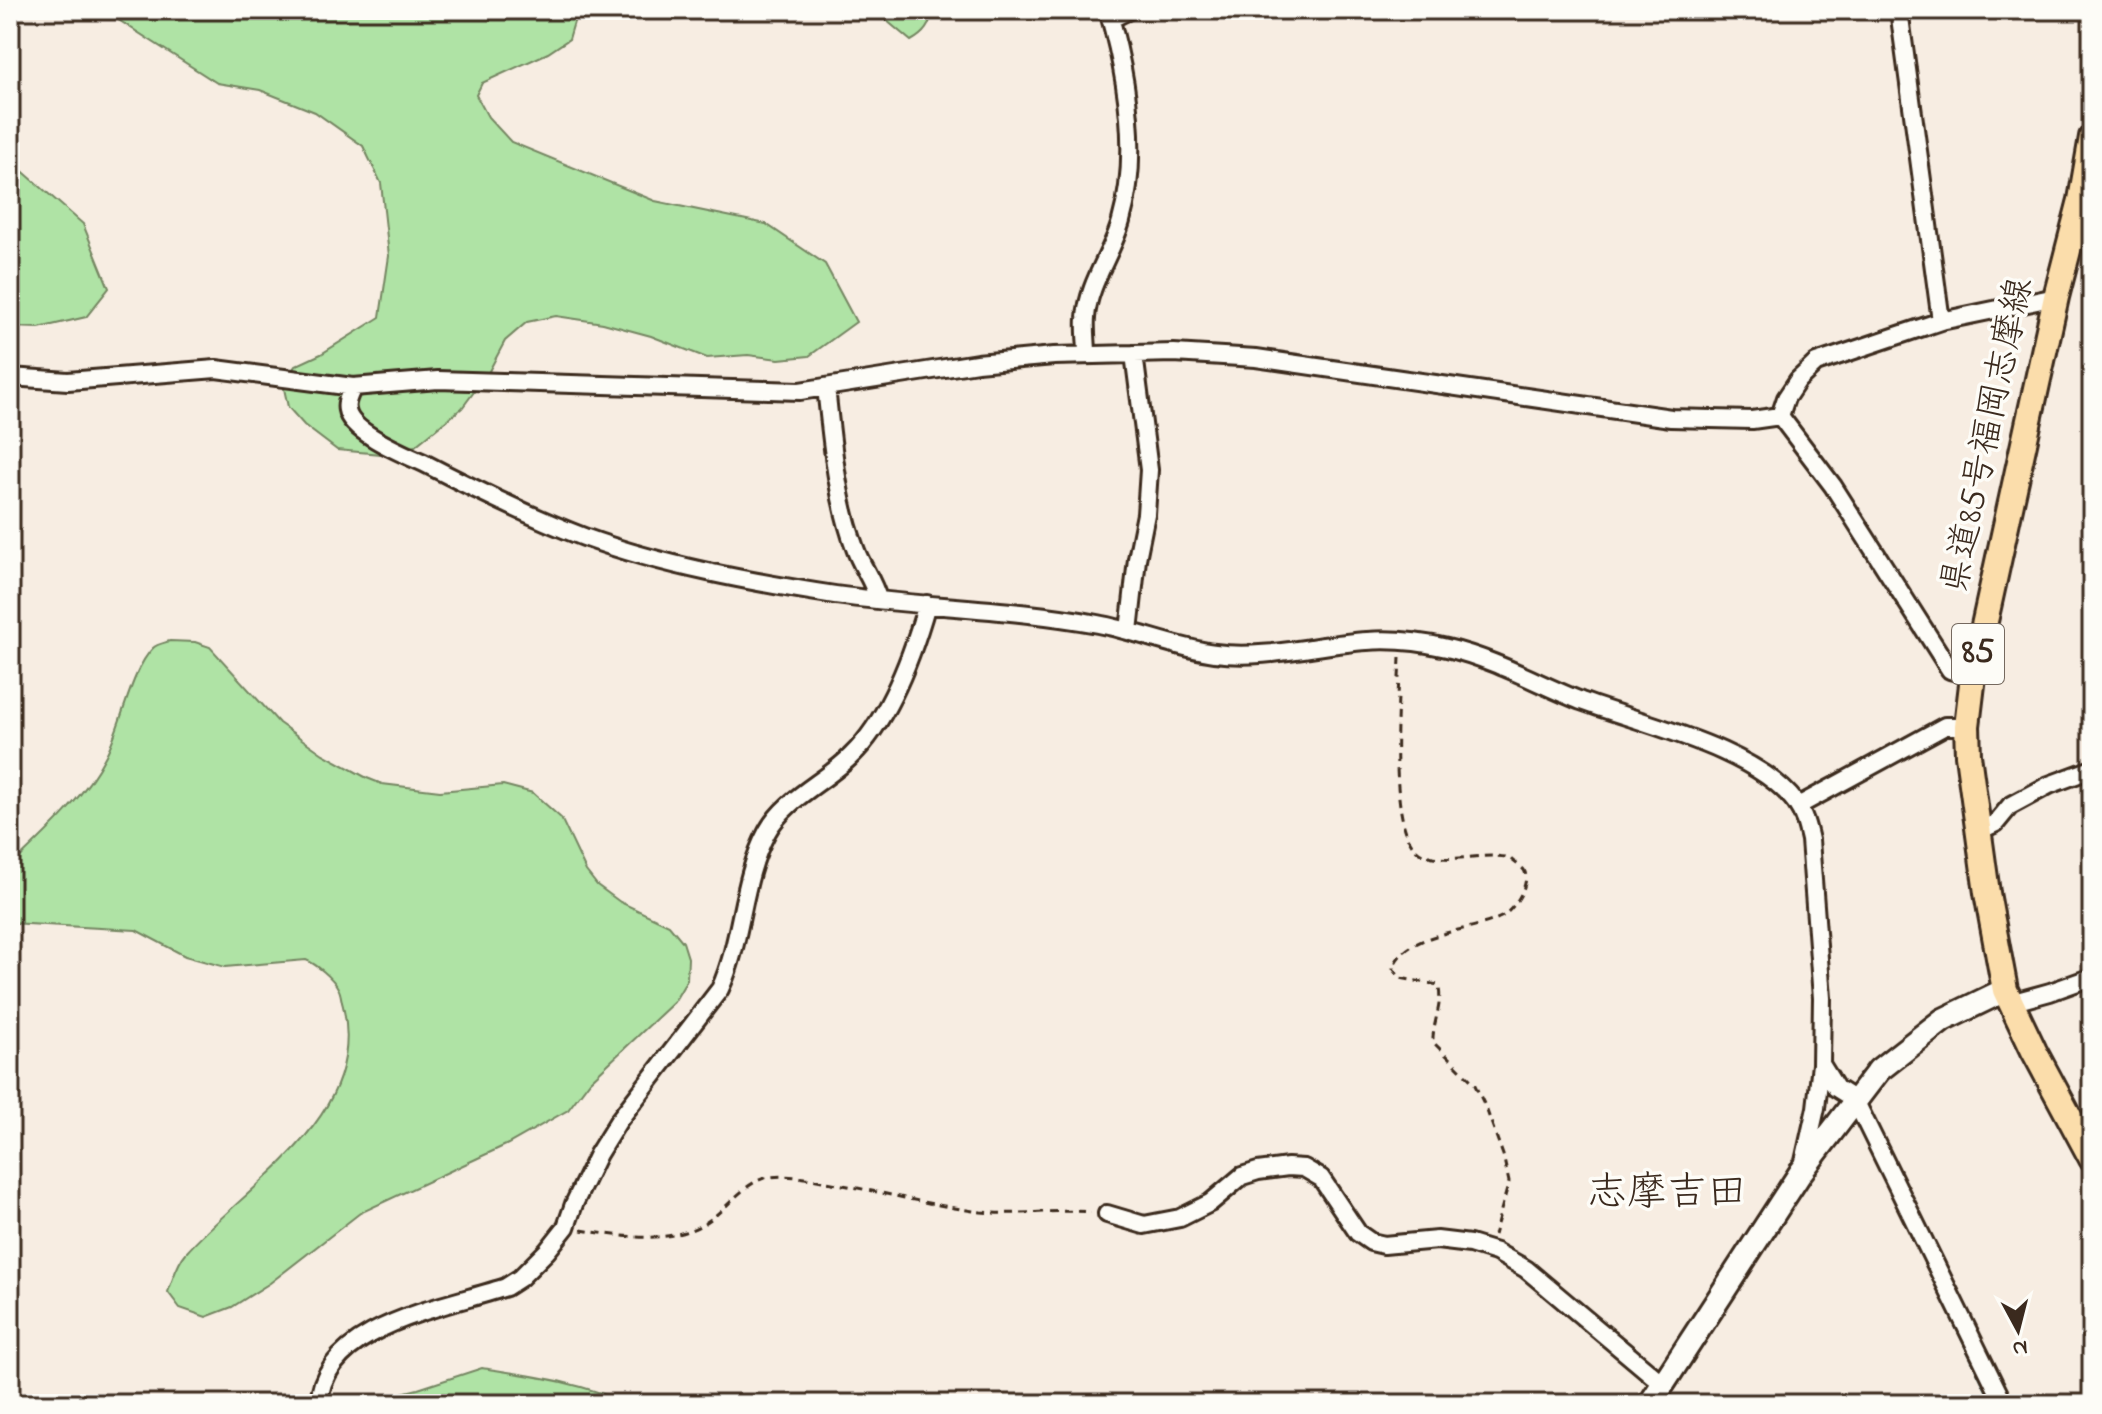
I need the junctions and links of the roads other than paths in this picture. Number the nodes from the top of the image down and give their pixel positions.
1 (1129, 10) edge
2 (1899, 10) edge
3 (1110, 14) edge
4 (2092, 137) edge
5 (2086, 207) edge
6 (2056, 297) junction
7 (1941, 321) junction
8 (1134, 354) junction
9 (1087, 355) junction
10 (10, 377) edge
11 (353, 387) junction
12 (826, 387) junction
13 (1780, 416) junction
14 (878, 599) junction
15 (927, 604) junction
16 (1129, 631) junction
17 (1973, 676) junction
18 (1967, 726) junction
19 (2092, 769) edge
20 (1798, 806) junction
21 (1979, 831) junction
22 (2092, 977) edge
23 (2007, 996) junction
24 (1821, 1064) junction
25 (1855, 1100) junction
26 (2092, 1159) edge
27 (1801, 1172) junction
28 (1107, 1214) road end
29 (1663, 1384) junction
30 (319, 1404) edge
31 (1650, 1404) edge
32 (2004, 1404) edge

1 - 3 street
2 - 7 street
3 - 9 street
4 - 5 main road, 県道85号福岡志摩線 / 85
5 - 6 main road, 県道85号福岡志摩線 / 85
6 - 7 street
6 - 17 main road, 県道85号福岡志摩線 / 85
7 - 13 street
8 - 9 street
8 - 13 street
8 - 16 street
9 - 12 street
10 - 11 street
11 - 12 street
11 - 14 street
12 - 14 street
13 - 17 street
14 - 15 street
15 - 16 street
15 - 30 street
16 - 20 street
17 - 18 main road, 県道85号福岡志摩線 / 85
18 - 20 street
18 - 21 main road, 県道85号福岡志摩線 / 85
19 - 21 street
20 - 24 street
21 - 23 main road, 県道85号福岡志摩線 / 85
22 - 23 street
23 - 25 main road
23 - 26 main road, 県道85号福岡志摩線 / 85
24 - 25 street
24 - 27 street
25 - 27 main road
25 - 32 street
27 - 29 main road
28 - 29 street
29 - 31 main road

